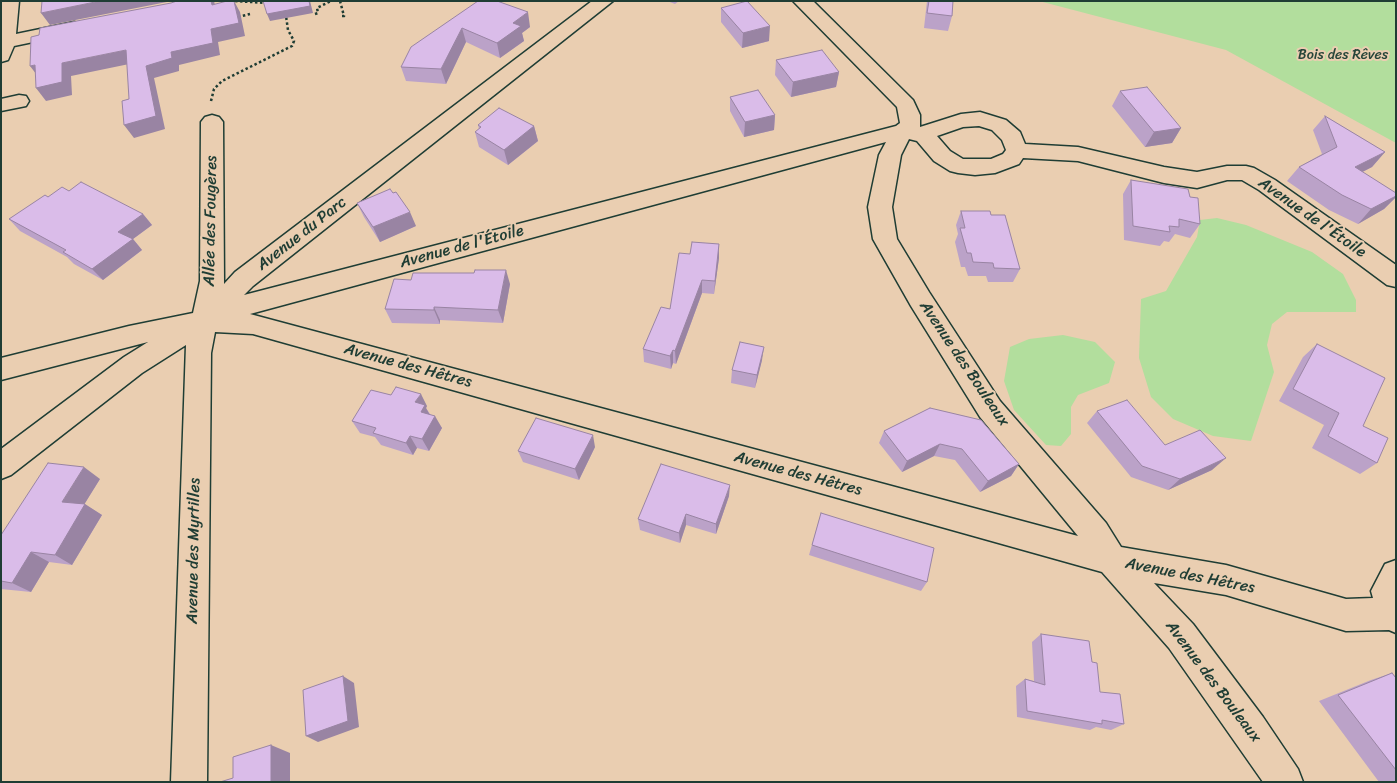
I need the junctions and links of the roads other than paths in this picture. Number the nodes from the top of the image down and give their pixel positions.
1 (10, 1) edge
2 (604, 1) edge
3 (802, 1) edge
4 (96, 24) edge
5 (3, 49) edge
6 (212, 122) road end
7 (914, 133) junction
8 (1018, 151) junction
9 (1396, 278) edge
10 (205, 320) junction
11 (1, 369) edge
12 (1, 466) edge
13 (1112, 560) junction
14 (1396, 575) edge
15 (1394, 616) edge
16 (189, 782) edge
17 (1285, 782) edge

1 - 5 street
2 - 10 street, Avenue du Parc
3 - 7 street, Avenue des Bouleaux
4 - 5 street
6 - 10 street, Allée des Fougères
7 - 8 street, Avenue de l'Étoile
7 - 8 street
7 - 10 street, Avenue de l'Étoile
7 - 13 street, Avenue des Bouleaux
8 - 9 street, Avenue de l'Étoile
10 - 11 street, Avenue de l'Étoile
10 - 12 street, Avenue du Parc
10 - 13 street, Avenue des Hêtres
10 - 16 street, Avenue des Myrtilles
13 - 15 street, Avenue des Hêtres
13 - 17 street, Avenue des Bouleaux
14 - 15 street, Avenue des Hêtres

